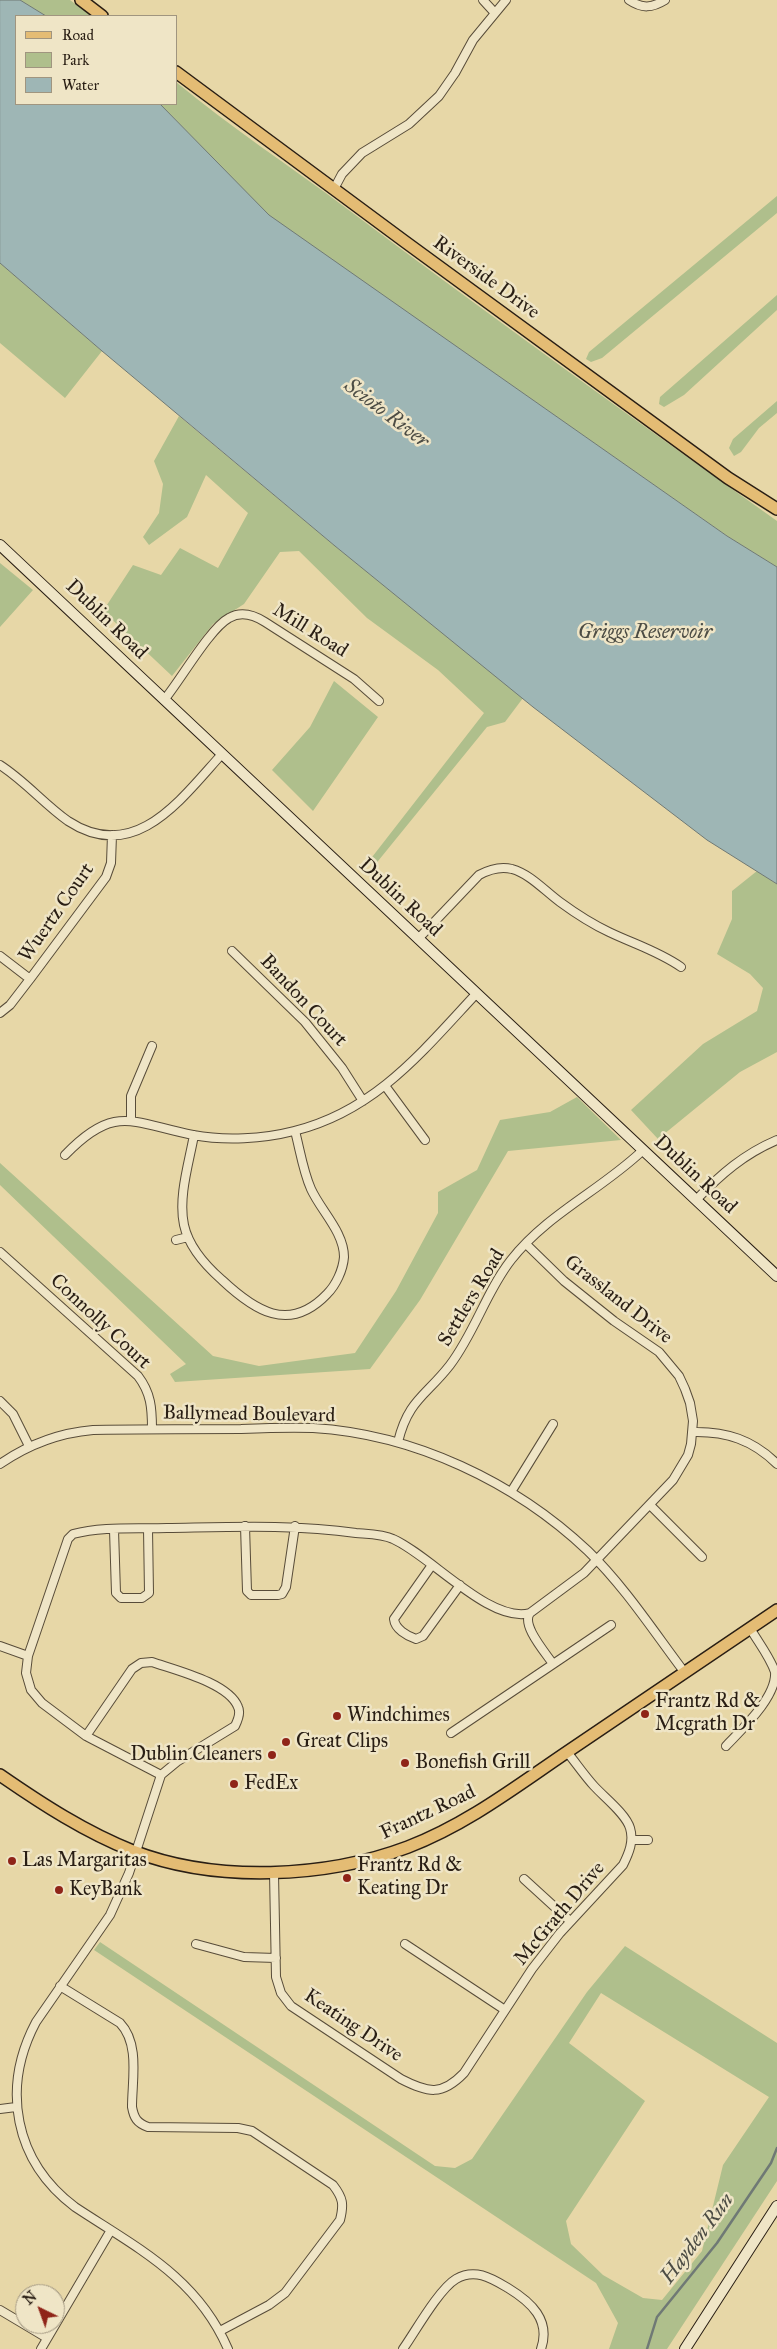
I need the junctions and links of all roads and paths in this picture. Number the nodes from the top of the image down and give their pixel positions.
1 (484, 0) edge
2 (506, 0) edge
3 (629, 0) edge
4 (665, 0) edge
5 (83, 1) edge
6 (494, 12) junction
7 (101, 15) edge
8 (178, 73) edge
9 (334, 189) junction
10 (777, 509) edge
11 (0, 545) edge
12 (164, 700) junction
13 (379, 701) dead end
14 (222, 754) junction
15 (0, 766) edge
16 (112, 835) junction
17 (418, 939) junction
18 (232, 950) dead end
19 (0, 956) edge
20 (681, 968) dead end
21 (30, 979) junction
22 (476, 994) junction
23 (0, 1013) edge
24 (152, 1046) dead end
25 (386, 1087) junction
26 (363, 1101) junction
27 (130, 1120) junction
28 (295, 1131) junction
29 (194, 1135) junction
30 (425, 1140) dead end
31 (777, 1140) edge
32 (642, 1151) junction
33 (65, 1155) dead end
34 (696, 1200) junction
35 (188, 1237) junction
36 (176, 1240) dead end
37 (526, 1244) junction
38 (0, 1252) edge
39 (777, 1276) edge
40 (0, 1400) edge
41 (553, 1424) dead end
42 (152, 1429) junction
43 (692, 1432) junction
44 (398, 1442) junction
45 (29, 1446) junction
46 (0, 1464) edge
47 (777, 1464) edge
48 (511, 1492) junction
49 (650, 1506) junction
50 (245, 1526) junction
51 (294, 1526) junction
52 (148, 1528) junction
53 (114, 1530) junction
54 (702, 1557) dead end
55 (597, 1561) junction
56 (432, 1565) junction
57 (460, 1584) junction
58 (777, 1610) edge
59 (530, 1613) junction
60 (611, 1624) dead end
61 (750, 1628) junction
62 (0, 1646) edge
63 (28, 1656) junction
64 (553, 1664) junction
65 (685, 1673) junction
66 (451, 1733) dead end
67 (86, 1736) junction
68 (726, 1746) dead end
69 (567, 1752) junction
70 (0, 1775) edge
71 (161, 1775) junction
72 (632, 1840) junction
73 (648, 1840) dead end
74 (135, 1852) junction
75 (274, 1873) junction
76 (524, 1879) dead end
77 (570, 1922) junction
78 (196, 1944) dead end
79 (405, 1944) dead end
80 (276, 1958) junction
81 (60, 1986) junction
82 (505, 2010) junction
83 (438, 2091) joint
84 (16, 2107) junction
85 (0, 2109) edge
86 (777, 2206) edge
87 (111, 2230) junction
88 (0, 2310) edge
89 (220, 2331) junction
90 (47, 2338) junction
91 (41, 2349) edge
92 (228, 2349) edge
93 (403, 2349) edge
94 (542, 2349) edge
95 (685, 2349) edge

1 - 6 street
2 - 6 street
3 - 4 street
5 - 7 main road
6 - 9 street
8 - 9 main road, Riverside Drive
9 - 10 main road, Riverside Drive
11 - 12 main road, Dublin Road
12 - 13 street, Mill Road
12 - 14 main road, Dublin Road
14 - 16 street
14 - 17 main road, Dublin Road
15 - 16 street
16 - 21 street, Wuertz Court
17 - 20 street
17 - 22 main road, Dublin Road
18 - 26 street, Bandon Court
19 - 21 street, Wuertz Court
21 - 23 street, Wuertz Court
22 - 25 street
22 - 32 main road, Dublin Road
24 - 27 street
25 - 26 street
25 - 30 street
26 - 28 street
27 - 29 street
27 - 33 street
28 - 29 street
28 - 35 street
29 - 35 street
31 - 34 street
32 - 34 main road, Dublin Road
32 - 37 street, Settlers Road
34 - 39 main road, Dublin Road
35 - 36 street
37 - 43 street, Grassland Drive
37 - 44 street, Settlers Road
38 - 42 street, Connolly Court
40 - 45 street
41 - 48 street
42 - 44 street, Ballymead Boulevard
42 - 45 street, Ballymead Boulevard
43 - 47 street
43 - 49 street, Grassland Drive
44 - 48 street, Ballymead Boulevard
45 - 46 street, Ballymead Boulevard
48 - 55 street, Ballymead Boulevard
49 - 54 street
49 - 55 street, Grassland Drive
50 - 51 street
50 - 51 street
50 - 52 street
51 - 56 street
52 - 53 street
52 - 53 street
53 - 63 street
55 - 59 street, Grassland Drive
55 - 65 street, Ballymead Boulevard
56 - 57 street
56 - 57 street
57 - 59 street
58 - 61 main road, Frantz Road
59 - 64 street
60 - 64 street
61 - 65 main road, Frantz Road
61 - 68 street
62 - 63 street
63 - 67 street
64 - 66 street
65 - 69 main road, Frantz Road
67 - 71 street
67 - 71 street
69 - 72 street
69 - 75 main road, Frantz Road
70 - 74 main road, Frantz Road
71 - 74 street
72 - 73 street
72 - 77 street, McGrath Drive
74 - 75 main road, Frantz Road
74 - 81 street
75 - 80 street, Keating Drive
76 - 77 street
77 - 82 street, McGrath Drive
78 - 80 street
79 - 82 street
80 - 83 street, Keating Drive
81 - 84 street
81 - 89 street
82 - 83 street, McGrath Drive
84 - 85 street
84 - 87 street
86 - 95 main road
87 - 89 street
87 - 90 street
88 - 90 street
89 - 92 street
90 - 91 street
93 - 94 street

